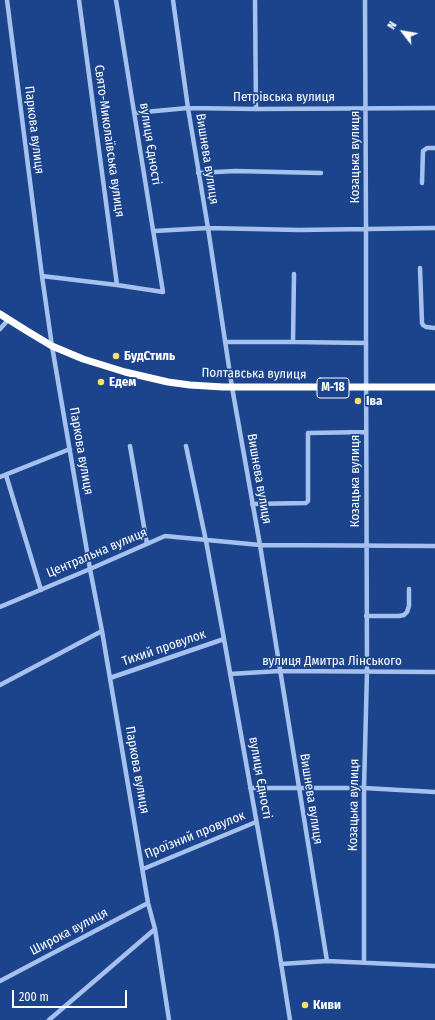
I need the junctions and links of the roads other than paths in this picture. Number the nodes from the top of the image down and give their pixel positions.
1 (7, 0) edge
2 (79, 0) edge
3 (116, 0) edge
4 (173, 0) edge
5 (255, 0) edge
6 (365, 0) edge
7 (188, 108) junction
8 (256, 108) junction
9 (365, 108) junction
10 (435, 108) edge
11 (134, 113) junction
12 (435, 148) edge
13 (198, 173) junction
14 (321, 173) dead end
15 (422, 183) dead end
16 (208, 228) junction
17 (435, 228) edge
18 (366, 229) junction
19 (154, 231) junction
20 (420, 268) dead end
21 (294, 274) dead end
22 (42, 276) junction
23 (117, 285) junction
24 (0, 314) edge
25 (8, 320) junction
26 (435, 328) edge
27 (0, 329) edge
28 (225, 342) junction
29 (293, 342) junction
30 (366, 343) junction
31 (52, 346) junction
32 (232, 387) junction
33 (435, 387) edge
34 (366, 388) junction
35 (366, 432) junction
36 (130, 446) dead end
37 (186, 446) dead end
38 (70, 449) junction
39 (6, 475) junction
40 (0, 477) edge
41 (252, 504) junction
42 (206, 540) junction
43 (146, 544) junction
44 (260, 545) junction
45 (366, 546) junction
46 (435, 546) edge
47 (90, 569) junction
48 (41, 590) junction
49 (409, 590) dead end
50 (0, 606) edge
51 (366, 616) junction
52 (102, 631) junction
53 (224, 639) junction
54 (280, 671) junction
55 (367, 672) junction
56 (435, 672) edge
57 (230, 674) junction
58 (110, 678) junction
59 (0, 685) edge
60 (250, 788) junction
61 (298, 788) junction
62 (364, 788) junction
63 (435, 792) edge
64 (256, 822) junction
65 (143, 869) junction
66 (148, 903) junction
67 (155, 929) junction
68 (327, 961) junction
69 (364, 962) junction
70 (281, 964) junction
71 (435, 966) edge
72 (0, 981) edge
73 (49, 1020) edge
74 (169, 1020) edge
75 (290, 1020) edge

1 - 22 street, Паркова вулиця
2 - 23 street, Свято-Миколаївська вулиця
3 - 11 street, вулиця Єдності
4 - 7 street, Вишнева вулиця
5 - 8 street
6 - 9 street, Козацька вулиця
7 - 8 street, Петрівська вулиця
7 - 11 street, Петрівська вулиця
7 - 13 street, Вишнева вулиця
8 - 9 street, Петрівська вулиця
9 - 10 street, Петрівська вулиця
9 - 18 street, Козацька вулиця
11 - 19 street, вулиця Єдності
12 - 15 street
13 - 14 street
13 - 16 street, Вишнева вулиця
16 - 18 street
16 - 19 street
16 - 28 street, Вишнева вулиця
17 - 18 street
18 - 30 street, Козацька вулиця
19 - 23 street, вулиця Єдності
20 - 26 street
21 - 29 street
22 - 23 street
22 - 31 street, Паркова вулиця
24 - 25 highway, М-18
25 - 27 street
25 - 31 highway, М-18
28 - 29 street
28 - 32 street, Вишнева вулиця
29 - 30 street
30 - 34 street, Козацька вулиця
31 - 32 highway, Полтавська вулиця / М-18
31 - 38 street, Паркова вулиця
32 - 34 highway, Полтавська вулиця / М-18
32 - 41 street, Вишнева вулиця
33 - 34 highway, Полтавська вулиця / М-18
34 - 35 street, Козацька вулиця
35 - 41 street
35 - 45 street, Козацька вулиця
36 - 43 street
37 - 42 street, вулиця Єдності
38 - 39 street
38 - 47 street, Паркова вулиця
39 - 40 street
39 - 48 street
41 - 44 street, Вишнева вулиця
42 - 43 street, Центральна вулиця
42 - 44 street, Центральна вулиця
42 - 53 street, вулиця Єдності
43 - 47 street, Центральна вулиця
44 - 45 street, Центральна вулиця
44 - 54 street, Вишнева вулиця
45 - 46 street, Центральна вулиця
45 - 51 street, Козацька вулиця
47 - 48 street, Центральна вулиця
47 - 52 street, Паркова вулиця
48 - 50 street, Центральна вулиця
49 - 51 street
51 - 55 street, Козацька вулиця
52 - 58 street, Паркова вулиця
52 - 59 street
53 - 57 street, вулиця Єдності
53 - 58 street, Тихий провулок
54 - 55 street, вулиця Дмитра Лінського
54 - 57 street, вулиця Дмитра Лінського
54 - 61 street, Вишнева вулиця
55 - 56 street, вулиця Дмитра Лінського
55 - 62 street, Козацька вулиця
57 - 60 street, вулиця Єдності
58 - 65 street, Паркова вулиця
60 - 61 street
60 - 64 street, вулиця Єдності
61 - 62 street
61 - 68 street, Вишнева вулиця
62 - 63 street
62 - 69 street, Козацька вулиця
64 - 65 street, Проїзний провулок
64 - 70 street, вулиця Єдності
65 - 66 street, Паркова вулиця
66 - 67 street, Паркова вулиця
66 - 72 street, Широка вулиця
67 - 73 street
67 - 74 street, Паркова вулиця
68 - 69 street
68 - 70 street
69 - 71 street
70 - 75 street, вулиця Єдності

